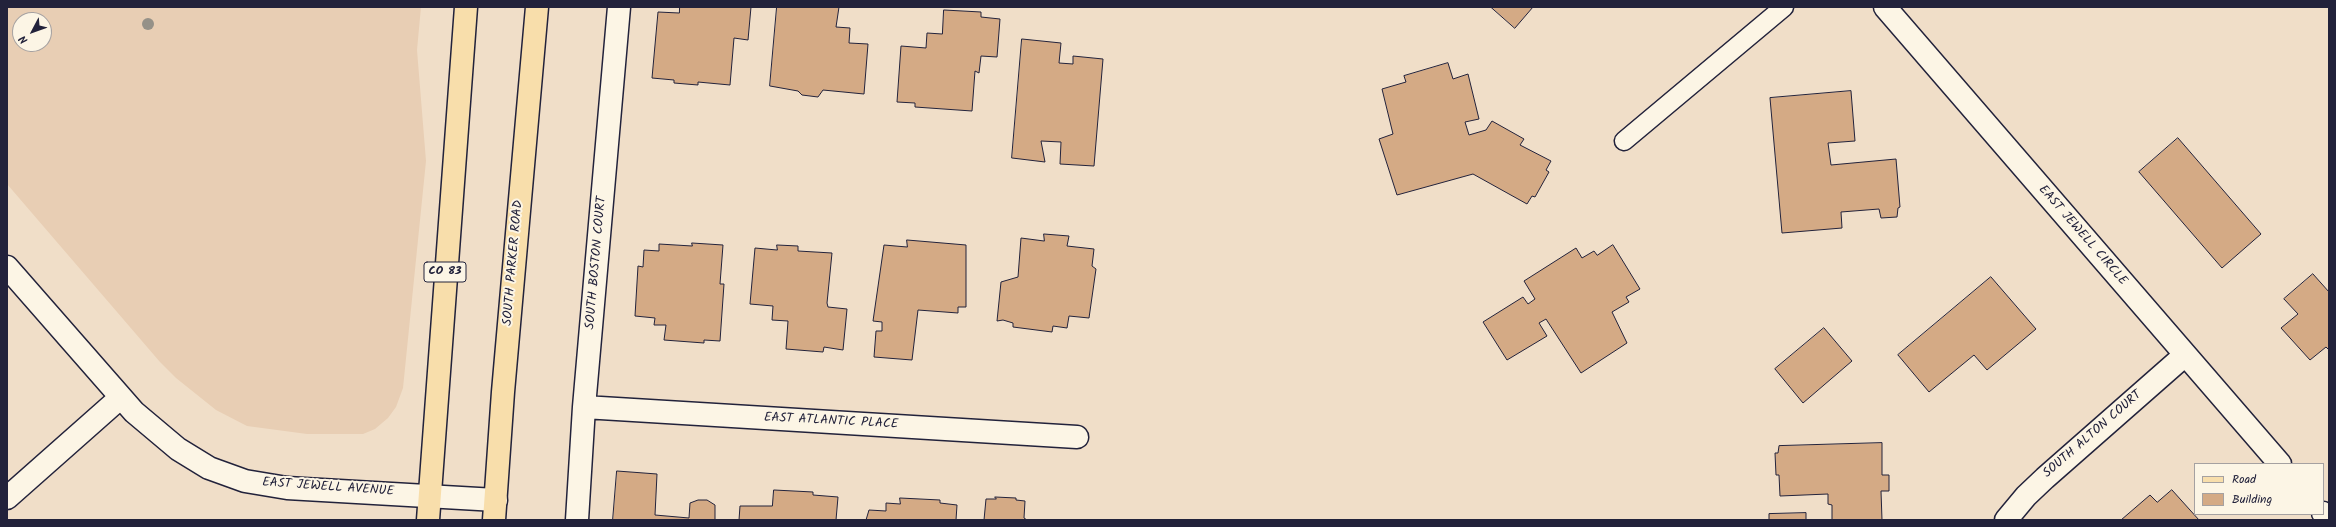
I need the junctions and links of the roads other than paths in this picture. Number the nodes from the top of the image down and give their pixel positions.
1 (466, 7) edge
2 (537, 7) edge
3 (619, 7) edge
4 (1784, 7) edge
5 (1885, 7) edge
6 (1624, 141) dead end
7 (7, 268) edge
8 (2185, 355) junction
9 (120, 398) junction
10 (584, 407) junction
11 (1077, 437) dead end
12 (2279, 463) edge
13 (429, 496) junction
14 (7, 498) edge
15 (495, 510) edge
16 (428, 520) edge
17 (577, 520) edge
18 (2006, 520) edge

1 - 13 main road, CO 83
2 - 15 main road, SOUTH PARKER ROAD
3 - 10 street, SOUTH BOSTON COURT
4 - 6 lane
5 - 8 street, EAST JEWELL CIRCLE
7 - 9 street, EAST JEWELL AVENUE
8 - 12 street, EAST JEWELL CIRCLE
8 - 18 street, SOUTH ALTON COURT
9 - 13 street, EAST JEWELL AVENUE
9 - 14 street
10 - 11 street, EAST ATLANTIC PLACE
10 - 17 street, SOUTH BOSTON COURT
13 - 15 street, EAST JEWELL AVENUE
13 - 16 main road, CO 83

